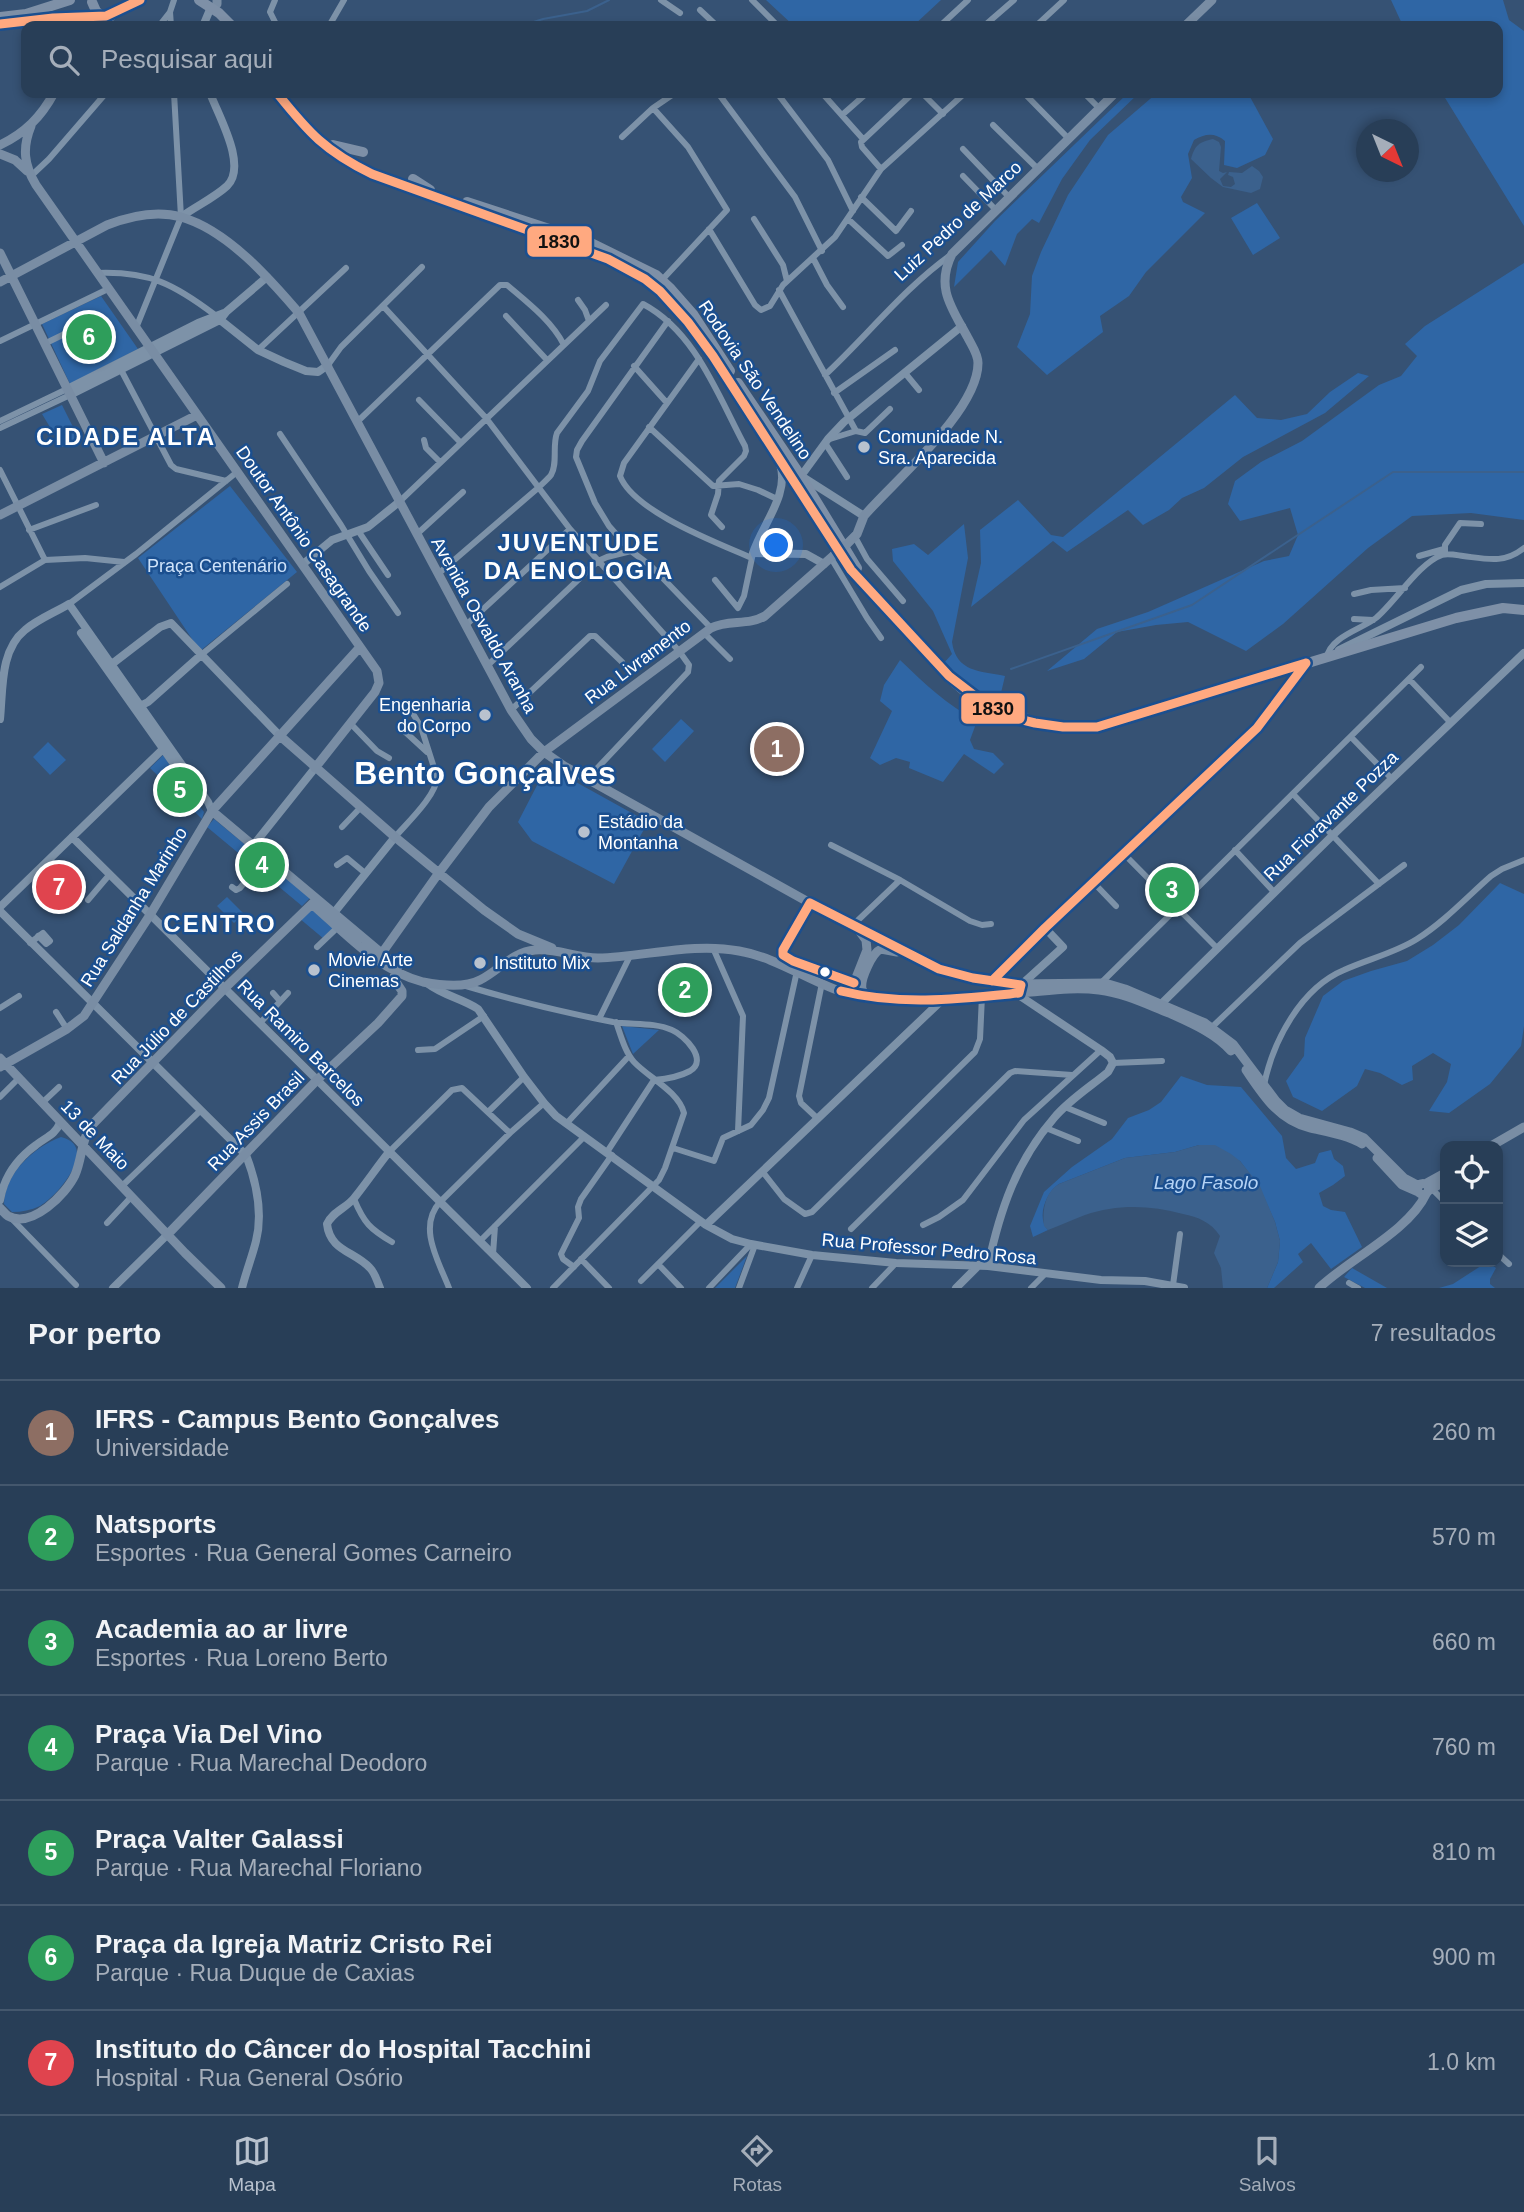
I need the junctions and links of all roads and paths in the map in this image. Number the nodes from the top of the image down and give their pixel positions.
1 (70, 0) edge
2 (119, 0) edge
3 (140, 0) edge
4 (199, 0) edge
5 (275, 0) edge
6 (344, 0) edge
7 (662, 0) edge
8 (752, 0) edge
9 (968, 0) edge
10 (1014, 0) edge
11 (1064, 0) edge
12 (1212, 0) edge
13 (92, 1) edge
14 (214, 3) edge
15 (172, 6) edge
16 (700, 10) dead end
17 (115, 13) junction
18 (680, 13) dead end
19 (0, 17) edge
20 (85, 21) edge
21 (101, 21) edge
22 (162, 21) edge
23 (205, 21) edge
24 (228, 21) edge
25 (235, 21) edge
26 (274, 21) edge
27 (332, 21) edge
28 (712, 21) edge
29 (773, 21) edge
30 (945, 21) edge
31 (990, 21) edge
32 (1041, 21) edge
33 (1190, 21) edge
34 (18, 23) joint
35 (21, 23) edge
36 (0, 24) edge
37 (51, 98) edge
38 (102, 98) edge
39 (174, 98) edge
40 (212, 98) edge
41 (281, 98) edge
42 (287, 98) edge
43 (667, 98) edge
44 (723, 98) edge
45 (781, 98) edge
46 (827, 98) edge
47 (861, 98) edge
48 (908, 98) edge
49 (927, 98) edge
50 (960, 98) edge
51 (1029, 98) edge
52 (1089, 98) edge
53 (1110, 98) edge
54 (653, 107) junction
55 (1099, 108) junction
56 (943, 114) junction
57 (842, 115) junction
58 (993, 125) dead end
59 (31, 126) junction
60 (622, 137) dead end
61 (1068, 138) junction
62 (863, 139) junction
63 (0, 145) edge
64 (332, 148) junction
65 (963, 149) dead end
66 (363, 152) dead end
67 (0, 153) edge
68 (1037, 168) junction
69 (881, 169) junction
70 (349, 172) dead end
71 (30, 174) junction
72 (963, 176) dead end
73 (429, 193) junction
74 (404, 195) dead end
75 (1008, 196) junction
76 (861, 197) junction
77 (995, 209) junction
78 (853, 211) junction
79 (911, 211) dead end
80 (181, 217) junction
81 (754, 219) dead end
82 (848, 219) junction
83 (709, 229) junction
84 (76, 242) junction
85 (902, 246) dead end
86 (822, 251) junction
87 (0, 253) edge
88 (952, 254) junction
89 (813, 258) junction
90 (422, 267) dead end
91 (346, 268) dead end
92 (97, 273) junction
93 (11, 276) junction
94 (267, 277) junction
95 (156, 280) junction
96 (662, 280) junction
97 (787, 281) junction
98 (0, 282) edge
99 (108, 289) junction
100 (779, 290) junction
101 (578, 300) dead end
102 (606, 305) dead end
103 (383, 306) junction
104 (843, 307) dead end
105 (299, 313) junction
106 (220, 316) junction
107 (506, 316) dead end
108 (589, 321) junction
109 (668, 321) junction
110 (89, 322) dead end
111 (34, 324) junction
112 (962, 326) junction
113 (136, 328) junction
114 (0, 341) edge
115 (44, 344) junction
116 (564, 345) junction
117 (258, 350) junction
118 (895, 350) dead end
119 (151, 351) junction
120 (427, 352) junction
121 (699, 359) junction
122 (547, 360) junction
123 (716, 362) junction
124 (328, 365) junction
125 (119, 366) junction
126 (634, 366) junction
127 (706, 372) junction
128 (905, 373) junction
129 (825, 375) junction
130 (919, 390) dead end
131 (68, 392) junction
132 (834, 393) junction
133 (419, 400) dead end
134 (667, 403) junction
135 (890, 410) dead end
136 (197, 415) junction
137 (486, 418) junction
138 (850, 418) junction
139 (0, 421) edge
140 (357, 422) junction
141 (649, 427) junction
142 (0, 428) edge
143 (856, 430) junction
144 (280, 434) dead end
145 (155, 437) junction
146 (424, 440) dead end
147 (827, 441) junction
148 (460, 442) junction
149 (778, 456) junction
150 (440, 462) junction
151 (104, 463) junction
152 (0, 470) edge
153 (237, 472) junction
154 (847, 477) dead end
155 (798, 480) junction
156 (226, 481) junction
157 (719, 486) junction
158 (538, 488) junction
159 (463, 492) dead end
160 (778, 497) junction
161 (399, 502) junction
162 (96, 505) dead end
163 (18, 506) junction
164 (0, 515) edge
165 (864, 516) junction
166 (1481, 524) dead end
167 (722, 527) dead end
168 (570, 529) junction
169 (29, 530) junction
170 (359, 532) junction
171 (346, 534) junction
172 (417, 534) junction
173 (855, 537) junction
174 (1524, 548) edge
175 (631, 551) junction
176 (1444, 552) junction
177 (753, 555) junction
178 (1419, 556) dead end
179 (830, 559) junction
180 (45, 561) junction
181 (598, 561) junction
182 (124, 562) junction
183 (303, 564) junction
184 (438, 574) junction
185 (388, 575) dead end
186 (715, 580) dead end
187 (1524, 583) edge
188 (287, 584) dead end
189 (0, 587) edge
190 (1405, 588) junction
191 (1354, 594) dead end
192 (903, 601) dead end
193 (67, 606) junction
194 (1524, 610) edge
195 (398, 613) dead end
196 (1354, 619) dead end
197 (1373, 620) junction
198 (466, 625) junction
199 (708, 630) junction
200 (881, 638) dead end
201 (360, 647) junction
202 (679, 651) junction
203 (1524, 653) edge
204 (201, 655) junction
205 (1327, 657) junction
206 (730, 659) dead end
207 (622, 662) dead end
208 (1306, 663) junction
209 (487, 666) junction
210 (108, 667) junction
211 (1421, 667) dead end
212 (1409, 679) junction
213 (127, 700) junction
214 (140, 706) junction
215 (511, 710) junction
216 (412, 712) dead end
217 (0, 719) edge
218 (1450, 722) junction
219 (351, 724) junction
220 (402, 729) dead end
221 (279, 735) junction
222 (1351, 737) junction
223 (165, 747) junction
224 (544, 752) junction
225 (429, 754) junction
226 (389, 758) dead end
227 (315, 768) junction
228 (587, 779) junction
229 (1392, 779) junction
230 (1293, 793) junction
231 (361, 807) junction
232 (209, 809) junction
233 (342, 827) dead end
234 (1333, 835) junction
235 (72, 837) junction
236 (395, 837) junction
237 (831, 845) dead end
238 (253, 847) junction
239 (1235, 850) junction
240 (1124, 853) junction
241 (265, 858) junction
242 (1524, 860) edge
243 (337, 865) dead end
244 (1404, 865) dead end
245 (365, 873) junction
246 (110, 874) junction
247 (438, 874) junction
248 (900, 880) junction
249 (1093, 882) junction
250 (1379, 884) junction
251 (232, 887) dead end
252 (1274, 892) junction
253 (88, 900) dead end
254 (314, 902) junction
255 (1116, 906) dead end
256 (1176, 907) junction
257 (0, 909) edge
258 (333, 914) junction
259 (150, 915) junction
260 (991, 924) dead end
261 (855, 925) junction
262 (338, 927) junction
263 (1045, 928) junction
264 (38, 936) dead end
265 (523, 937) junction
266 (30, 943) junction
267 (317, 947) dead end
268 (713, 948) junction
269 (1217, 948) junction
270 (563, 952) junction
271 (906, 953) junction
272 (519, 954) junction
273 (630, 956) junction
274 (379, 957) junction
275 (395, 968) junction
276 (797, 971) junction
277 (486, 976) junction
278 (973, 978) junction
279 (992, 981) junction
280 (425, 982) junction
281 (822, 983) junction
282 (1101, 983) junction
283 (461, 985) junction
284 (224, 989) junction
285 (1020, 989) junction
286 (484, 991) junction
287 (841, 992) junction
288 (273, 993) dead end
289 (288, 993) dead end
290 (19, 996) dead end
291 (982, 996) junction
292 (869, 998) junction
293 (280, 1001) junction
294 (924, 1001) junction
295 (941, 1001) junction
296 (92, 1005) junction
297 (1159, 1006) junction
298 (0, 1008) edge
299 (55, 1012) dead end
300 (484, 1016) junction
301 (925, 1016) junction
302 (599, 1019) junction
303 (616, 1022) junction
304 (260, 1023) junction
305 (67, 1029) junction
306 (1210, 1029) junction
307 (418, 1050) dead end
308 (1101, 1050) junction
309 (629, 1056) junction
310 (1162, 1060) dead end
311 (2, 1063) edge
312 (1113, 1063) junction
313 (153, 1064) junction
314 (1072, 1075) junction
315 (524, 1077) junction
316 (19, 1078) junction
317 (317, 1080) junction
318 (654, 1080) junction
319 (59, 1087) dead end
320 (1262, 1088) junction
321 (0, 1097) edge
322 (42, 1102) junction
323 (544, 1103) junction
324 (1065, 1107) junction
325 (201, 1110) junction
326 (488, 1112) junction
327 (817, 1118) junction
328 (61, 1123) junction
329 (1104, 1123) dead end
330 (566, 1124) junction
331 (90, 1127) junction
332 (1524, 1127) edge
333 (1046, 1128) junction
334 (738, 1131) junction
335 (510, 1133) junction
336 (1524, 1133) edge
337 (71, 1134) junction
338 (584, 1137) junction
339 (1078, 1141) dead end
340 (1503, 1141) edge
341 (1503, 1143) edge
342 (82, 1146) junction
343 (673, 1148) junction
344 (389, 1152) junction
345 (610, 1154) junction
346 (246, 1155) junction
347 (760, 1174) junction
348 (1440, 1177) edge
349 (1440, 1183) edge
350 (654, 1185) junction
351 (122, 1186) junction
352 (1424, 1190) junction
353 (132, 1196) junction
354 (354, 1199) junction
355 (1440, 1199) edge
356 (0, 1200) edge
357 (440, 1202) junction
358 (3, 1213) edge
359 (107, 1223) dead end
360 (703, 1223) junction
361 (923, 1225) dead end
362 (495, 1226) junction
363 (851, 1228) dead end
364 (168, 1234) junction
365 (1180, 1234) dead end
366 (392, 1241) dead end
367 (480, 1241) junction
368 (753, 1245) junction
369 (493, 1254) junction
370 (812, 1255) junction
371 (581, 1259) junction
372 (1503, 1259) edge
373 (896, 1263) junction
374 (658, 1264) junction
375 (1508, 1264) dead end
376 (984, 1265) junction
377 (574, 1267) junction
378 (1045, 1274) junction
379 (1101, 1280) junction
380 (641, 1281) dead end
381 (1349, 1283) dead end
382 (76, 1285) dead end
383 (1174, 1285) junction
384 (222, 1287) edge
385 (113, 1288) edge
386 (242, 1288) edge
387 (380, 1288) edge
388 (449, 1288) edge
389 (527, 1288) edge
390 (553, 1288) edge
391 (609, 1288) edge
392 (681, 1288) edge
393 (709, 1288) edge
394 (739, 1288) edge
395 (797, 1288) edge
396 (872, 1288) edge
397 (956, 1288) edge
398 (1031, 1288) edge
399 (1093, 1288) edge
400 (1184, 1288) edge
401 (1319, 1288) edge
402 (1358, 1288) edge

1 - 19 highway
2 - 17 highway
3 - 17 highway
4 - 14 highway
5 - 26 street
6 - 27 street
7 - 18 street
8 - 29 street
9 - 30 street
10 - 31 street
11 - 32 street
12 - 33 main road
13 - 20 highway
13 - 21 highway
14 - 23 street
14 - 24 highway
14 - 25 highway
15 - 22 street
16 - 28 street
17 - 21 highway
20 - 21 highway
34 - 35 highway
34 - 36 highway
37 - 59 main road
38 - 71 street
39 - 80 street
40 - 80 street
41 - 64 highway
42 - 64 highway
43 - 54 street
44 - 86 street
45 - 78 street
46 - 57 street
47 - 57 street
48 - 62 street
49 - 56 street
50 - 56 street
51 - 61 street
52 - 55 street
53 - 55 main road, Luiz Pedro de Marco
54 - 60 street
54 - 83 street
55 - 61 main road, Luiz Pedro de Marco
56 - 69 street
57 - 62 street
58 - 68 street
59 - 63 main road
59 - 71 main road
61 - 68 main road, Luiz Pedro de Marco
62 - 69 street
64 - 66 highway
64 - 70 highway
64 - 73 highway, Rodovia São Vendelino
64 - 73 highway
65 - 75 street
67 - 71 main road
68 - 75 main road, Luiz Pedro de Marco
69 - 76 street
71 - 84 main road, Doutor Antônio Casagrande
72 - 77 street
73 - 74 highway
73 - 96 highway, Rodovia São Vendelino
73 - 123 highway
75 - 77 main road, Luiz Pedro de Marco
76 - 78 street
76 - 79 street
77 - 88 main road, Luiz Pedro de Marco
78 - 82 street
80 - 84 main road, Avenida Osvaldo Aranha
80 - 94 main road, Avenida Osvaldo Aranha
80 - 95 street
81 - 97 street
82 - 85 street
82 - 86 street
83 - 96 street
83 - 100 street
84 - 92 main road, Doutor Antônio Casagrande
84 - 93 main road, Avenida Osvaldo Aranha
86 - 89 street
87 - 93 main road
88 - 112 main road, Rua Livramento
88 - 129 street, Luiz Pedro de Marco
89 - 97 street
89 - 104 street
90 - 103 street
91 - 105 street
92 - 95 street
92 - 99 main road, Doutor Antônio Casagrande
93 - 98 main road, Avenida Osvaldo Aranha
93 - 111 main road
94 - 105 main road, Avenida Osvaldo Aranha
94 - 106 street
95 - 106 street
95 - 113 street
96 - 155 highway, Rodovia São Vendelino
97 - 100 street
99 - 111 street
99 - 113 main road, Doutor Antônio Casagrande
100 - 129 street
101 - 108 street
102 - 108 street
103 - 120 street
103 - 124 street
105 - 117 street
105 - 124 main road, Avenida Osvaldo Aranha
106 - 117 street
106 - 119 street
107 - 122 street
108 - 116 street
109 - 121 street
109 - 126 street
109 - 158 street
110 - 115 street
111 - 114 street
111 - 115 main road
112 - 128 street
112 - 165 main road, Rua Livramento
113 - 119 main road, Doutor Antônio Casagrande
115 - 131 main road
116 - 120 street
116 - 122 street
117 - 124 street
118 - 132 street
119 - 125 street
119 - 136 main road, Doutor Antônio Casagrande
120 - 137 street
120 - 140 street
121 - 127 street
121 - 134 street
122 - 137 street
123 - 127 street
123 - 149 highway
124 - 140 main road, Avenida Osvaldo Aranha
125 - 131 street
125 - 145 street
126 - 134 street
126 - 175 street
127 - 157 street
128 - 130 street
128 - 138 street
129 - 132 street
131 - 139 street
131 - 142 street
131 - 151 main road
132 - 138 street
133 - 148 street
134 - 141 street
135 - 143 street
136 - 145 main road
136 - 153 main road, Doutor Antônio Casagrande
137 - 148 street
137 - 158 street
138 - 143 street
138 - 147 street
140 - 161 main road, Avenida Osvaldo Aranha
141 - 157 street
141 - 177 street
143 - 147 street
144 - 171 street
145 - 151 main road
145 - 156 street
146 - 150 street
147 - 154 street
147 - 155 street
148 - 150 street
149 - 155 highway
149 - 160 street
150 - 161 street
151 - 163 main road
152 - 163 street
153 - 156 street
153 - 183 main road, Doutor Antônio Casagrande
155 - 160 street
155 - 165 street
155 - 208 highway, Rodovia São Vendelino
156 - 182 street
157 - 160 street
157 - 167 street
158 - 168 street
158 - 184 street
159 - 172 street
160 - 177 street
161 - 170 street
161 - 172 main road, Avenida Osvaldo Aranha
162 - 169 street
163 - 164 main road
163 - 169 street
165 - 173 main road, Rua Livramento
166 - 176 street
168 - 181 street
168 - 198 street
169 - 180 street
170 - 171 street
170 - 185 street
171 - 183 street
171 - 195 street
172 - 184 main road, Avenida Osvaldo Aranha
173 - 179 main road, Rua Livramento, bridge
173 - 192 street
174 - 176 street
175 - 181 street
175 - 199 street
176 - 178 street
176 - 190 street
177 - 179 street
177 - 186 street
179 - 199 main road, Rua Livramento
179 - 200 street
180 - 182 street
180 - 189 street
181 - 202 street
181 - 209 street
182 - 193 street
183 - 201 main road, Doutor Antônio Casagrande
184 - 198 main road, Avenida Osvaldo Aranha
187 - 205 street
188 - 204 street
190 - 191 street
190 - 197 street
193 - 210 street
193 - 217 street
194 - 205 highway, Rodovia São Vendelino
196 - 197 street
197 - 205 street
198 - 209 main road, Avenida Osvaldo Aranha
199 - 202 main road, Rua Livramento
199 - 206 street
201 - 219 main road, Doutor Antônio Casagrande
201 - 221 main road, Rua Saldanha Marinho
202 - 224 main road, Rua Livramento
202 - 228 street
203 - 218 street, Rua Fioravante Pozza
204 - 210 street
204 - 214 street
204 - 221 street
205 - 208 highway, Rodovia São Vendelino
207 - 215 street
208 - 240 street
209 - 215 main road, Avenida Osvaldo Aranha
210 - 213 street
210 - 214 street
211 - 212 street
212 - 218 street
212 - 222 street
213 - 214 street
213 - 223 street
214 - 223 street
215 - 224 main road, Avenida Osvaldo Aranha
216 - 225 street
218 - 229 street, Rua Fioravante Pozza
219 - 226 street
219 - 227 main road
220 - 225 street
221 - 227 main road
221 - 232 main road, Rua Saldanha Marinho
222 - 229 street
222 - 230 street
223 - 232 street
223 - 235 street
224 - 228 main road, Avenida Osvaldo Aranha
224 - 247 main road, Rua Livramento
225 - 236 street
227 - 231 main road
227 - 238 street
228 - 261 main road, Avenida Osvaldo Aranha
229 - 234 street, Rua Fioravante Pozza
230 - 234 street
230 - 239 street
231 - 233 street
231 - 236 main road
232 - 238 main road
232 - 259 main road, Rua Saldanha Marinho
234 - 250 street
234 - 252 street, Rua Fioravante Pozza
235 - 246 street, Rua Ramiro Barcelos
235 - 257 street
236 - 245 street
236 - 247 main road
237 - 248 street
238 - 241 main road
239 - 252 street
239 - 256 street
240 - 249 street
240 - 256 street
241 - 251 street
241 - 254 main road
242 - 320 street
243 - 245 street
244 - 250 street
245 - 258 street
246 - 253 street
246 - 259 street, Rua Ramiro Barcelos
247 - 265 main road
247 - 274 main road, Rua Livramento
248 - 260 street
248 - 261 street
249 - 255 street
249 - 263 street
250 - 306 street
252 - 269 street, Rua Fioravante Pozza
254 - 258 main road
254 - 262 main road
254 - 284 main road, Rua Júlio de Castilhos
256 - 269 street
256 - 282 street
257 - 266 street
258 - 274 main road
259 - 284 street, Rua Ramiro Barcelos
259 - 296 main road, Rua Saldanha Marinho
261 - 271 main road, Avenida Osvaldo Aranha
261 - 287 main road
262 - 267 street
262 - 274 main road
263 - 279 street
263 - 285 street
264 - 266 street
265 - 270 main road
265 - 272 main road
266 - 296 street
268 - 273 main road
268 - 276 main road
268 - 334 street
269 - 297 street, Rua Fioravante Pozza
270 - 272 main road
270 - 273 main road
271 - 278 main road, Avenida Osvaldo Aranha
271 - 292 main road
272 - 277 main road
273 - 302 street
274 - 275 main road
275 - 280 main road
275 - 317 main road, Rua Assis Brasil
276 - 281 main road
276 - 334 street
277 - 283 main road
277 - 286 street
278 - 279 main road, Avenida Osvaldo Aranha
278 - 291 main road
279 - 285 main road, Avenida Osvaldo Aranha
280 - 283 main road
280 - 300 street
281 - 287 main road
281 - 327 street
282 - 285 main road
282 - 297 main road
283 - 286 street
284 - 304 street, Rua Ramiro Barcelos
284 - 313 main road, Rua Júlio de Castilhos
285 - 291 main road
285 - 297 main road
285 - 308 street
286 - 302 street
287 - 292 main road
288 - 293 street
289 - 293 street
290 - 298 street
291 - 295 main road
291 - 347 street
292 - 294 main road
293 - 304 street
294 - 295 main road
294 - 301 street
295 - 301 street
296 - 305 main road, Rua Saldanha Marinho
296 - 313 street
297 - 306 main road
299 - 305 street
300 - 307 street
300 - 315 street, Rua Professor Pedro Rosa
301 - 327 street
302 - 303 street
303 - 309 street
303 - 318 street
304 - 317 street, Rua Ramiro Barcelos
305 - 311 main road, Rua Saldanha Marinho
306 - 320 main road
308 - 312 street
308 - 314 street
309 - 318 street
309 - 330 street
310 - 312 street
311 - 316 main road, 13 de Maio
312 - 324 street
313 - 325 street
313 - 331 main road, Rua Júlio de Castilhos
314 - 361 street
314 - 363 street
315 - 323 street, Rua Professor Pedro Rosa
315 - 326 street
316 - 321 street
316 - 322 main road, 13 de Maio
317 - 344 street, Rua Ramiro Barcelos
317 - 346 main road, Rua Assis Brasil
318 - 343 street
318 - 345 street
319 - 322 street
320 - 352 main road
322 - 328 main road, 13 de Maio
323 - 330 street, Rua Professor Pedro Rosa
323 - 335 street
324 - 329 street
324 - 333 street
325 - 346 street
325 - 351 street
326 - 335 street
326 - 344 street
327 - 347 street
328 - 337 main road, 13 de Maio
328 - 356 street
330 - 338 street, Rua Professor Pedro Rosa
331 - 337 main road, Rua Júlio de Castilhos
331 - 342 main road, Rua Júlio de Castilhos
332 - 340 main road
333 - 339 street
333 - 376 street
334 - 343 street
335 - 357 street
336 - 341 main road
337 - 342 main road, 13 de Maio
338 - 345 street, Rua Professor Pedro Rosa
338 - 362 street
342 - 351 main road, 13 de Maio
342 - 358 main road, Rua Júlio de Castilhos
343 - 350 street
344 - 354 street
344 - 357 street, Rua Ramiro Barcelos
345 - 350 street, Rua Professor Pedro Rosa
345 - 377 street
346 - 364 main road, Rua Assis Brasil
346 - 386 street
347 - 360 street
348 - 352 main road
349 - 352 main road
350 - 360 street, Rua Professor Pedro Rosa
350 - 371 street
351 - 353 main road, 13 de Maio
352 - 355 street
352 - 401 main road
353 - 359 street
353 - 364 main road, 13 de Maio
354 - 366 street
354 - 387 street
357 - 367 street, Rua Ramiro Barcelos
357 - 388 street
358 - 382 street
360 - 368 street, Rua Professor Pedro Rosa
360 - 374 street
362 - 367 street
362 - 369 street
364 - 384 main road, 13 de Maio
364 - 385 street, Rua Assis Brasil
365 - 383 street
367 - 369 street, Rua Ramiro Barcelos
368 - 370 street, Rua Professor Pedro Rosa
368 - 393 street
368 - 394 street
369 - 389 street, Rua Ramiro Barcelos
370 - 373 street, Rua Professor Pedro Rosa
370 - 395 street
371 - 377 street
371 - 391 street
372 - 375 street
373 - 376 street, Rua Professor Pedro Rosa
373 - 396 street
374 - 380 street
374 - 392 street
376 - 378 street, Rua Professor Pedro Rosa
376 - 397 street
377 - 390 street
378 - 379 street, Rua Professor Pedro Rosa
378 - 398 street
379 - 383 street, Rua Professor Pedro Rosa
379 - 399 street
381 - 402 street
383 - 400 street, Rua Professor Pedro Rosa

